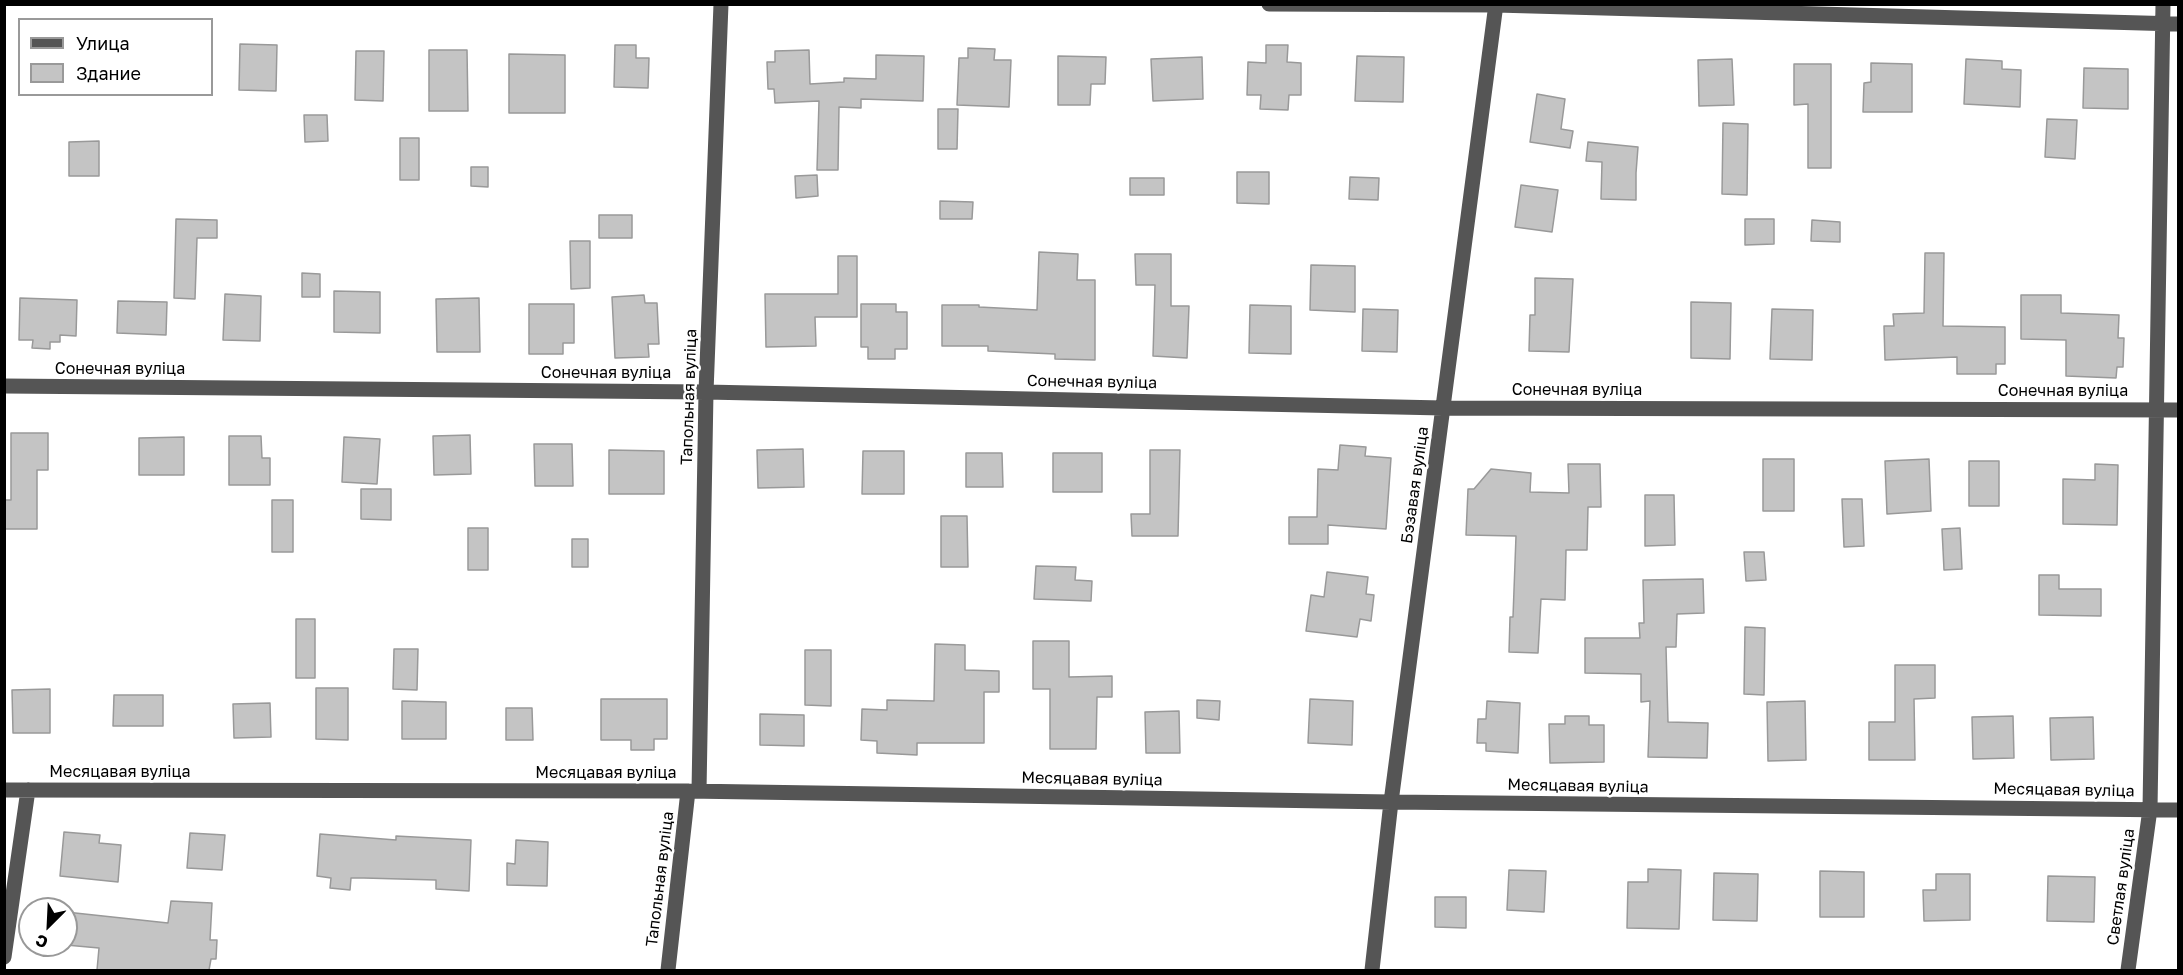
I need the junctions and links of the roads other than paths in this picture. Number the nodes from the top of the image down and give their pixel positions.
1 (721, 4) edge
2 (1269, 4) edge
3 (2163, 4) edge
4 (1496, 5) edge
5 (2162, 24) junction
6 (2178, 24) edge
7 (4, 386) edge
8 (706, 392) junction
9 (1443, 408) junction
10 (2155, 409) junction
11 (2178, 410) edge
12 (4, 789) edge
13 (28, 790) junction
14 (694, 791) junction
15 (1391, 802) junction
16 (2150, 809) junction
17 (2178, 810) edge
18 (4, 957) edge
19 (668, 970) edge
20 (1372, 970) edge
21 (2128, 970) edge

1 - 8 street, Тапольная вуліца
2 - 4 street
3 - 5 street, Светлая вуліца
4 - 5 street
4 - 9 street, Бэзавая вуліца
5 - 6 street
5 - 10 street, Светлая вуліца
7 - 8 street, Сонечная вуліца
8 - 9 street, Сонечная вуліца
8 - 14 street, Тапольная вуліца
9 - 10 street, Сонечная вуліца
9 - 15 street, Бэзавая вуліца
10 - 11 street, Сонечная вуліца
10 - 16 street, Светлая вуліца
12 - 13 street, Месяцавая вуліца
13 - 14 street, Месяцавая вуліца
13 - 18 street
14 - 15 street, Месяцавая вуліца
14 - 19 street, Тапольная вуліца
15 - 16 street, Месяцавая вуліца
15 - 20 street, Бэзавая вуліца
16 - 17 street, Месяцавая вуліца
16 - 21 street, Светлая вуліца

